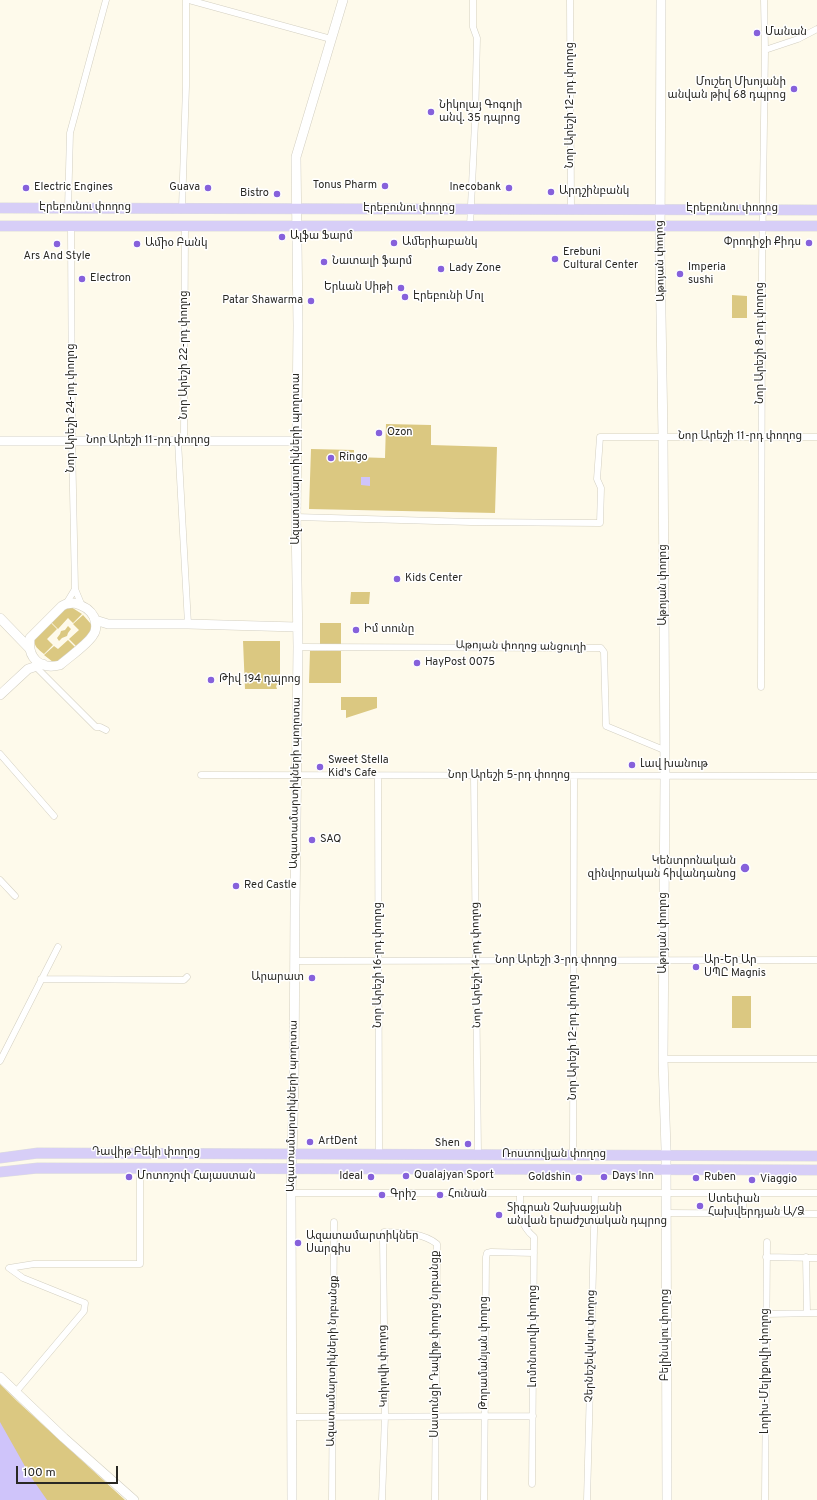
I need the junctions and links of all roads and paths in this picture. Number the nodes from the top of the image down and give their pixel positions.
1 (106, 0) edge
2 (187, 0) edge
3 (343, 0) edge
4 (473, 0) edge
5 (570, 0) edge
6 (661, 0) edge
7 (764, 0) edge
8 (817, 29) edge
9 (331, 39) junction
10 (765, 50) junction
11 (0, 208) edge
12 (68, 208) junction
13 (182, 208) junction
14 (297, 209) junction
15 (472, 209) junction
16 (571, 209) junction
17 (660, 209) junction
18 (762, 210) junction
19 (817, 210) edge
20 (0, 226) edge
21 (71, 226) junction
22 (185, 226) junction
23 (297, 226) junction
24 (470, 226) junction
25 (660, 226) junction
26 (762, 226) junction
27 (817, 226) edge
28 (663, 437) junction
29 (761, 437) junction
30 (817, 437) edge
31 (0, 441) edge
32 (72, 441) junction
33 (178, 441) junction
34 (297, 441) junction
35 (296, 517) junction
36 (74, 589) junction
37 (66, 604) junction
38 (82, 606) junction
39 (0, 618) edge
40 (95, 620) junction
41 (108, 624) junction
42 (188, 624) junction
43 (297, 627) junction
44 (94, 634) junction
45 (18, 636) junction
46 (31, 636) junction
47 (298, 647) junction
48 (31, 653) junction
49 (35, 666) junction
50 (761, 687) dead end
51 (0, 695) edge
52 (106, 730) dead end
53 (664, 750) junction
54 (0, 754) edge
55 (201, 775) dead end
56 (296, 776) junction
57 (378, 776) junction
58 (474, 776) junction
59 (574, 776) junction
60 (665, 776) junction
61 (817, 776) edge
62 (54, 816) dead end
63 (0, 880) edge
64 (15, 896) dead end
65 (58, 947) dead end
66 (664, 960) junction
67 (817, 960) edge
68 (379, 961) junction
69 (477, 961) junction
70 (574, 961) junction
71 (295, 962) junction
72 (188, 977) dead end
73 (41, 979) junction
74 (663, 1059) junction
75 (817, 1059) edge
76 (0, 1061) edge
77 (379, 1154) junction
78 (666, 1154) junction
79 (292, 1155) junction
80 (478, 1155) junction
81 (573, 1155) junction
82 (817, 1156) edge
83 (0, 1158) edge
84 (140, 1168) junction
85 (292, 1169) junction
86 (665, 1169) junction
87 (817, 1170) edge
88 (0, 1172) edge
89 (291, 1192) junction
90 (520, 1193) junction
91 (594, 1193) junction
92 (665, 1193) junction
93 (743, 1193) junction
94 (817, 1193) edge
95 (666, 1213) junction
96 (743, 1214) junction
97 (817, 1214) edge
98 (334, 1222) dead end
99 (384, 1232) joint
100 (767, 1242) dead end
101 (534, 1252) junction
102 (766, 1257) junction
103 (806, 1257) junction
104 (817, 1258) edge
105 (807, 1313) junction
106 (817, 1313) edge
107 (766, 1314) junction
108 (0, 1377) edge
109 (15, 1393) junction
110 (385, 1416) junction
111 (436, 1416) junction
112 (485, 1416) junction
113 (533, 1416) junction
114 (293, 1417) junction
115 (332, 1417) junction
116 (532, 1484) dead end
117 (134, 1500) edge
118 (292, 1500) edge
119 (332, 1500) edge
120 (382, 1500) edge
121 (434, 1500) edge
122 (484, 1500) edge
123 (587, 1500) edge
124 (666, 1500) edge
125 (765, 1500) edge

1 - 12 street
2 - 9 street
2 - 13 street
3 - 9 street, Ազատամարտիկների պողոտա
4 - 15 street
5 - 16 street, Նոր Արեշի 12-րդ փողոց
6 - 17 street, Աթոյան փողոց
7 - 10 street, Նոր Արեշի 8-րդ փողոց
8 - 10 street
9 - 14 street, Ազատամարտիկների պողոտա
10 - 18 street, Նոր Արեշի 8-րդ փողոց
11 - 12 main road, Էրեբունու փողոց
12 - 13 main road, Էրեբունու փողոց
13 - 14 main road, Էրեբունու փողոց
14 - 15 main road, Էրեբունու փողոց
14 - 23 street, Ազատամարտիկների պողոտա
15 - 16 main road, Էրեբունու փողոց
15 - 24 street
16 - 17 main road, Էրեբունու փողոց
17 - 18 main road, Էրեբունու փողոց
17 - 25 street, Աթոյան փողոց
18 - 19 main road, Էրեբունու փողոց
18 - 26 street, Նոր Արեշի 8-րդ փողոց
20 - 21 main road, Էրեբունու փողոց
21 - 22 main road, Էրեբունու փողոց
21 - 32 street, Նոր Արեշի 24-րդ փողոց
22 - 23 main road, Էրեբունու փողոց
22 - 33 street, Նոր Արեշի 22-րդ փողոց
23 - 24 main road, Էրեբունու փողոց
23 - 34 street, Ազատամարտիկների պողոտա
24 - 25 main road, Էրեբունու փողոց
25 - 26 main road, Էրեբունու փողոց
25 - 28 street, Աթոյան փողոց
26 - 27 main road, Էրեբունու փողոց
26 - 29 street, Նոր Արեշի 8-րդ փողոց
28 - 29 street, Նոր Արեշի 11-րդ փողոց
28 - 35 street, Նոր Արեշի 11-րդ փողոց
28 - 53 street, Աթոյան փողոց
29 - 30 street, Նոր Արեշի 11-րդ փողոց
29 - 50 street, Նոր Արեշի 8-րդ փողոց
31 - 32 street, Նոր Արեշի 11-րդ փողոց
32 - 33 street, Նոր Արեշի 11-րդ փողոց
32 - 36 street, Նոր Արեշի 24-րդ փողոց
33 - 34 street, Նոր Արեշի 11-րդ փողոց
33 - 42 street, Նոր Արեշի 22-րդ փողոց
34 - 35 street, Ազատամարտիկների պողոտա
35 - 43 street, Ազատամարտիկների պողոտա
36 - 37 street, Նոր Արեշի 24-րդ փողոց
36 - 38 street, Նոր Արեշի 24-րդ փողոց
37 - 38 street
37 - 46 street
38 - 40 street
39 - 45 street
40 - 41 street
40 - 44 street
41 - 42 street
41 - 44 street
42 - 43 street
43 - 47 street, Ազատամարտիկների պողոտա
44 - 49 street
45 - 46 street
45 - 48 street
46 - 48 street
47 - 53 street, Աթոյան փողոց անցուղի
47 - 56 street, Ազատամարտիկների պողոտա
48 - 49 street
49 - 51 street
49 - 52 street
53 - 60 street, Աթոյան փողոց
54 - 62 street
55 - 56 street, Նոր Արեշի 5-րդ փողոց
56 - 57 street, Նոր Արեշի 5-րդ փողոց
56 - 71 street, Ազատամարտիկների պողոտա
57 - 58 street, Նոր Արեշի 5-րդ փողոց
57 - 68 street, Նոր Արեշի 16-րդ փողոց
58 - 59 street, Նոր Արեշի 5-րդ փողոց
58 - 69 street, Նոր Արեշի 14-րդ փողոց
59 - 60 street, Նոր Արեշի 5-րդ փողոց
59 - 70 street, Նոր Արեշի 12-րդ փողոց
60 - 61 street, Նոր Արեշի 5-րդ փողոց
60 - 66 street, Աթոյան փողոց
63 - 64 street
65 - 73 street
66 - 67 street, Նոր Արեշի 3-րդ փողոց
66 - 70 street, Նոր Արեշի 3-րդ փողոց
66 - 74 street, Աթոյան փողոց
68 - 69 street, Նոր Արեշի 3-րդ փողոց
68 - 71 street, Նոր Արեշի 3-րդ փողոց
68 - 77 street, Նոր Արեշի 16-րդ փողոց
69 - 70 street, Նոր Արեշի 3-րդ փողոց
69 - 80 street, Նոր Արեշի 14-րդ փողոց
70 - 81 street, Նոր Արեշի 12-րդ փողոց
71 - 79 street, Ազատամարտիկների պողոտա
72 - 73 street
73 - 76 street
74 - 75 street
74 - 78 street, Աթոյան փողոց
77 - 79 main road, Ռոստովյան փողոց
77 - 80 main road, Ռոստովյան փողոց
78 - 81 main road, Ռոստովյան փողոց
78 - 82 main road, Ռոստովյան փողոց
78 - 86 street, Աթոյան փողոց
79 - 83 main road, Դավիթ Բեկի փողոց
79 - 85 street, Ազատամարտիկների պողոտա
80 - 81 main road, Ռոստովյան փողոց
84 - 85 main road, Դավիթ Բեկի փողոց
84 - 88 main road, Դավիթ Բեկի փողոց
84 - 109 street
85 - 86 main road, Ռոստովյան փողոց
85 - 89 street, Ազատամարտիկների պողոտա
86 - 87 main road, Ռոստովյան փողոց
86 - 92 street, Բելինսկու փողոց
89 - 90 street
89 - 114 street, Ազատամարտիկների պողոտա
90 - 91 street
90 - 101 street, Լոմոնոսովի փողոց
91 - 92 street
91 - 123 street, Չերնեշեվսկու փողոց
92 - 93 street
92 - 95 street, Բելինսկու փողոց
93 - 94 street
93 - 96 street
95 - 96 street
95 - 124 street, Բելինսկու փողոց
96 - 97 street
98 - 115 street, Ազատամարտիկների նրբանցք
99 - 110 street, Կռիլովի փողոց
99 - 111 street, Սասունցի Դավիթ փողոց նրբանցք
100 - 102 street, Լորիս-Մելիքովի փողոց
101 - 112 street, Թորամանյան փողոց
101 - 113 street, Լոմոնոսովի փողոց
102 - 103 street
102 - 107 street, Լորիս-Մելիքովի փողոց
103 - 104 street
103 - 105 street
105 - 106 street
105 - 107 street
107 - 125 street, Լորիս-Մելիքովի փողոց
108 - 109 street
109 - 117 street
110 - 111 street
110 - 115 street
110 - 120 street, Կռիլովի փողոց
111 - 112 street
111 - 121 street, Սասունցի Դավիթ փողոց նրբանցք
112 - 113 street
112 - 122 street, Թորամանյան փողոց
113 - 116 street, Լոմոնոսովի փողոց
114 - 115 street
114 - 118 street, Ազատամարտիկների պողոտա
115 - 119 street, Ազատամարտիկների նրբանցք

